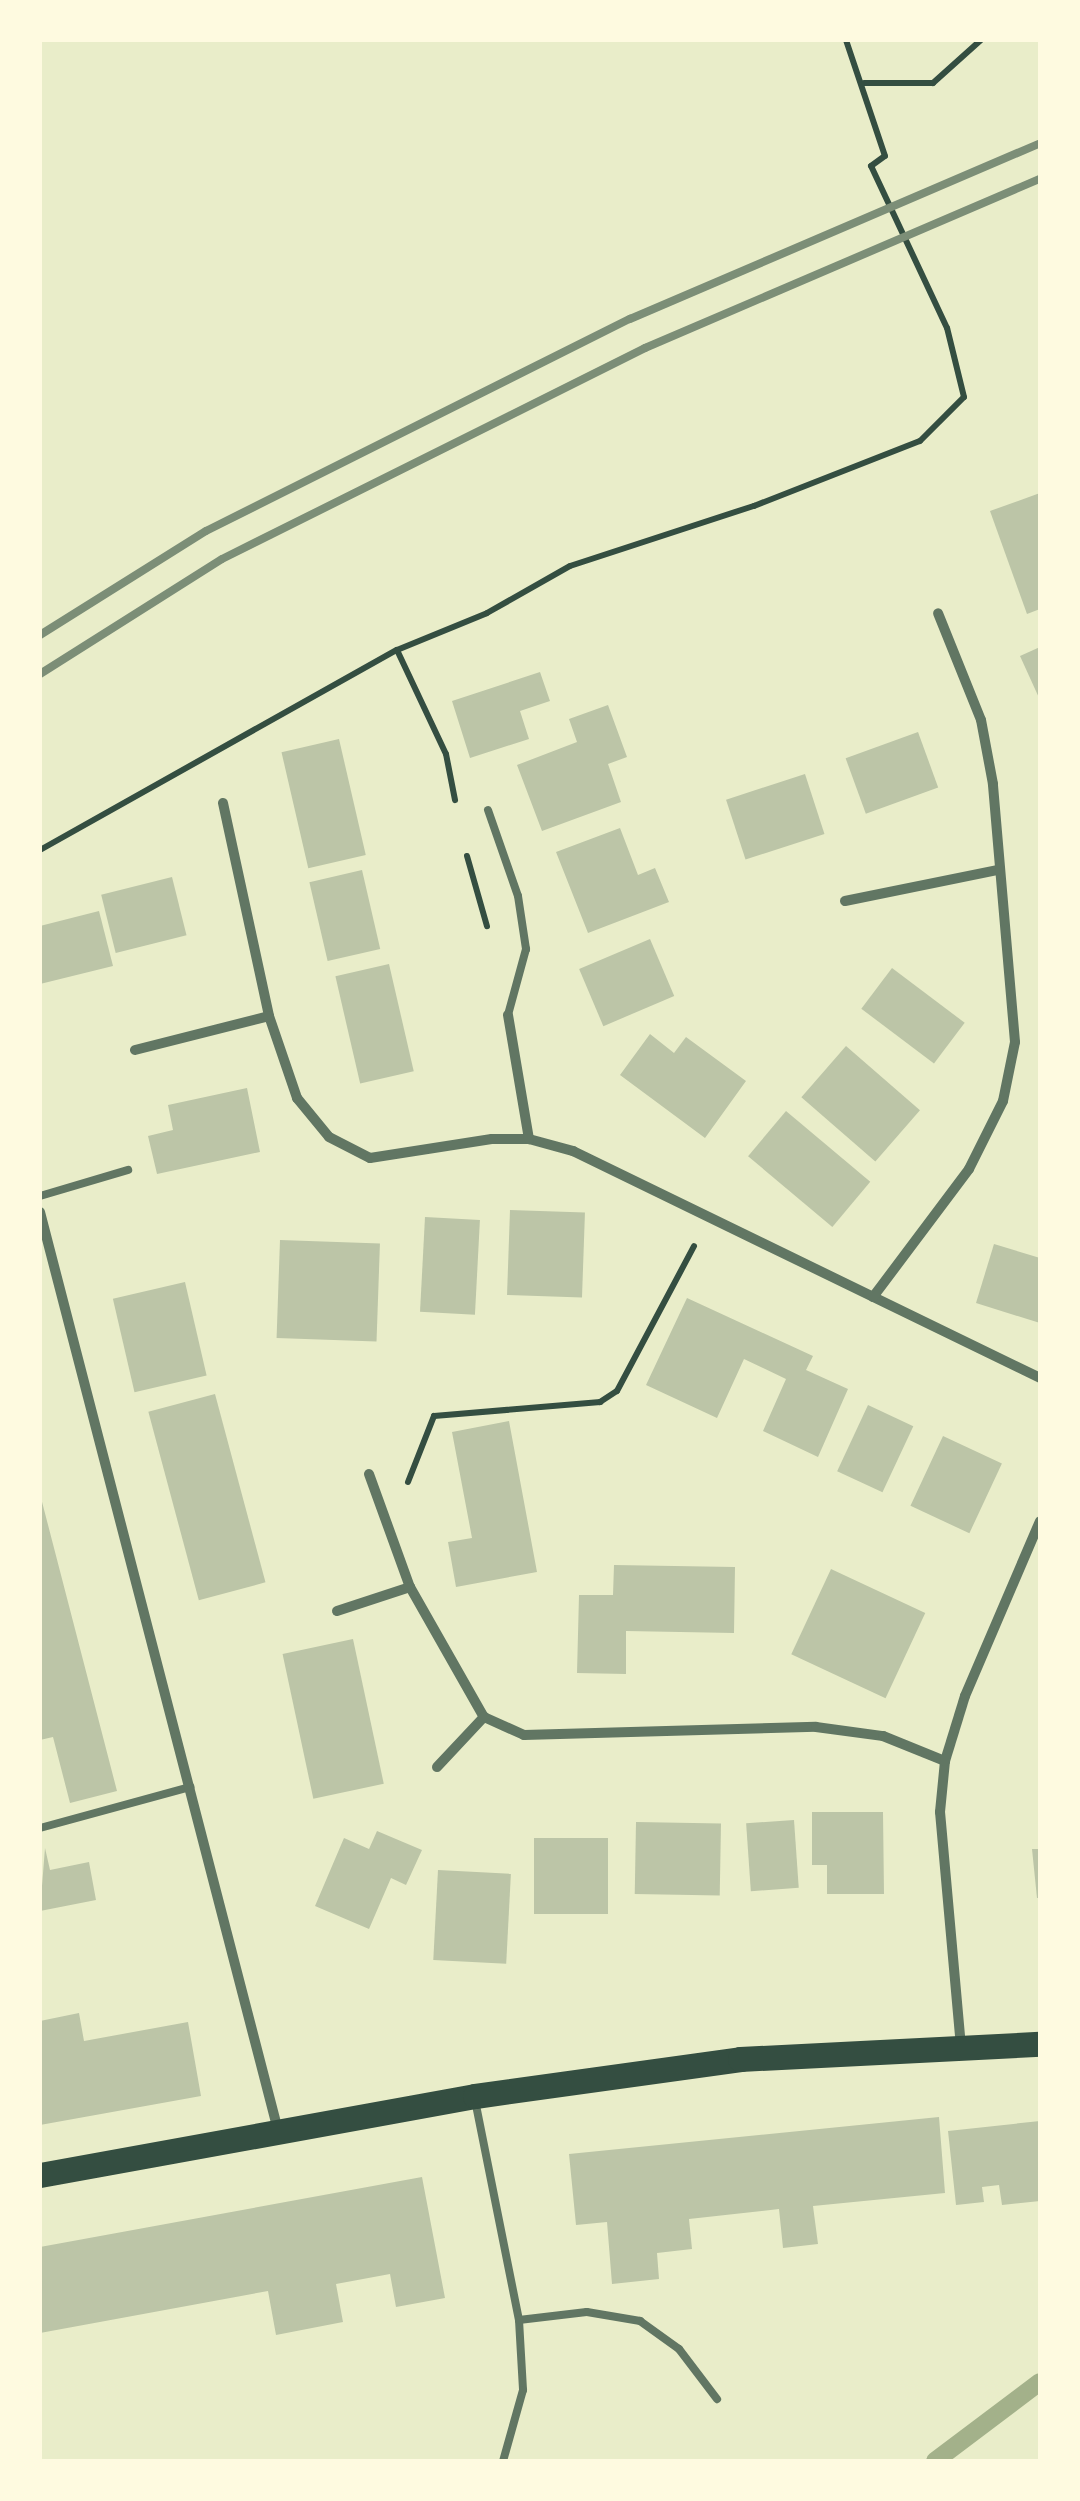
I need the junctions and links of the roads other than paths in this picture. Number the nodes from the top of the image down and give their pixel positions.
1 (938, 613) dead end
2 (223, 802) dead end
3 (488, 810) dead end
4 (997, 870) junction
5 (845, 901) dead end
6 (508, 1014) joint
7 (269, 1016) junction
8 (135, 1050) dead end
9 (530, 1139) junction
10 (128, 1170) dead end
11 (40, 1196) edge
12 (40, 1212) edge
13 (873, 1297) junction
14 (1040, 1378) edge
15 (369, 1474) dead end
16 (1040, 1521) edge
17 (410, 1587) junction
18 (337, 1611) dead end
19 (484, 1717) junction
20 (944, 1761) junction
21 (437, 1767) dead end
22 (191, 1786) junction
23 (40, 1828) edge
24 (1040, 2044) edge
25 (961, 2048) junction
26 (474, 2096) junction
27 (278, 2130) junction
28 (40, 2175) edge
29 (519, 2320) junction
30 (716, 2399) dead end
31 (503, 2461) edge

1 - 4 street
2 - 7 street
3 - 6 lane
4 - 5 street
4 - 13 street
6 - 9 street
7 - 8 street
7 - 9 street
9 - 13 street
10 - 11 lane
12 - 22 street
13 - 14 street
15 - 17 street
16 - 20 street
17 - 18 street
17 - 19 street
19 - 20 street
19 - 21 street
20 - 25 street
22 - 23 lane
22 - 27 street
24 - 25 main road
25 - 26 main road
26 - 27 main road
26 - 29 lane
27 - 28 main road
29 - 30 lane
29 - 31 lane

